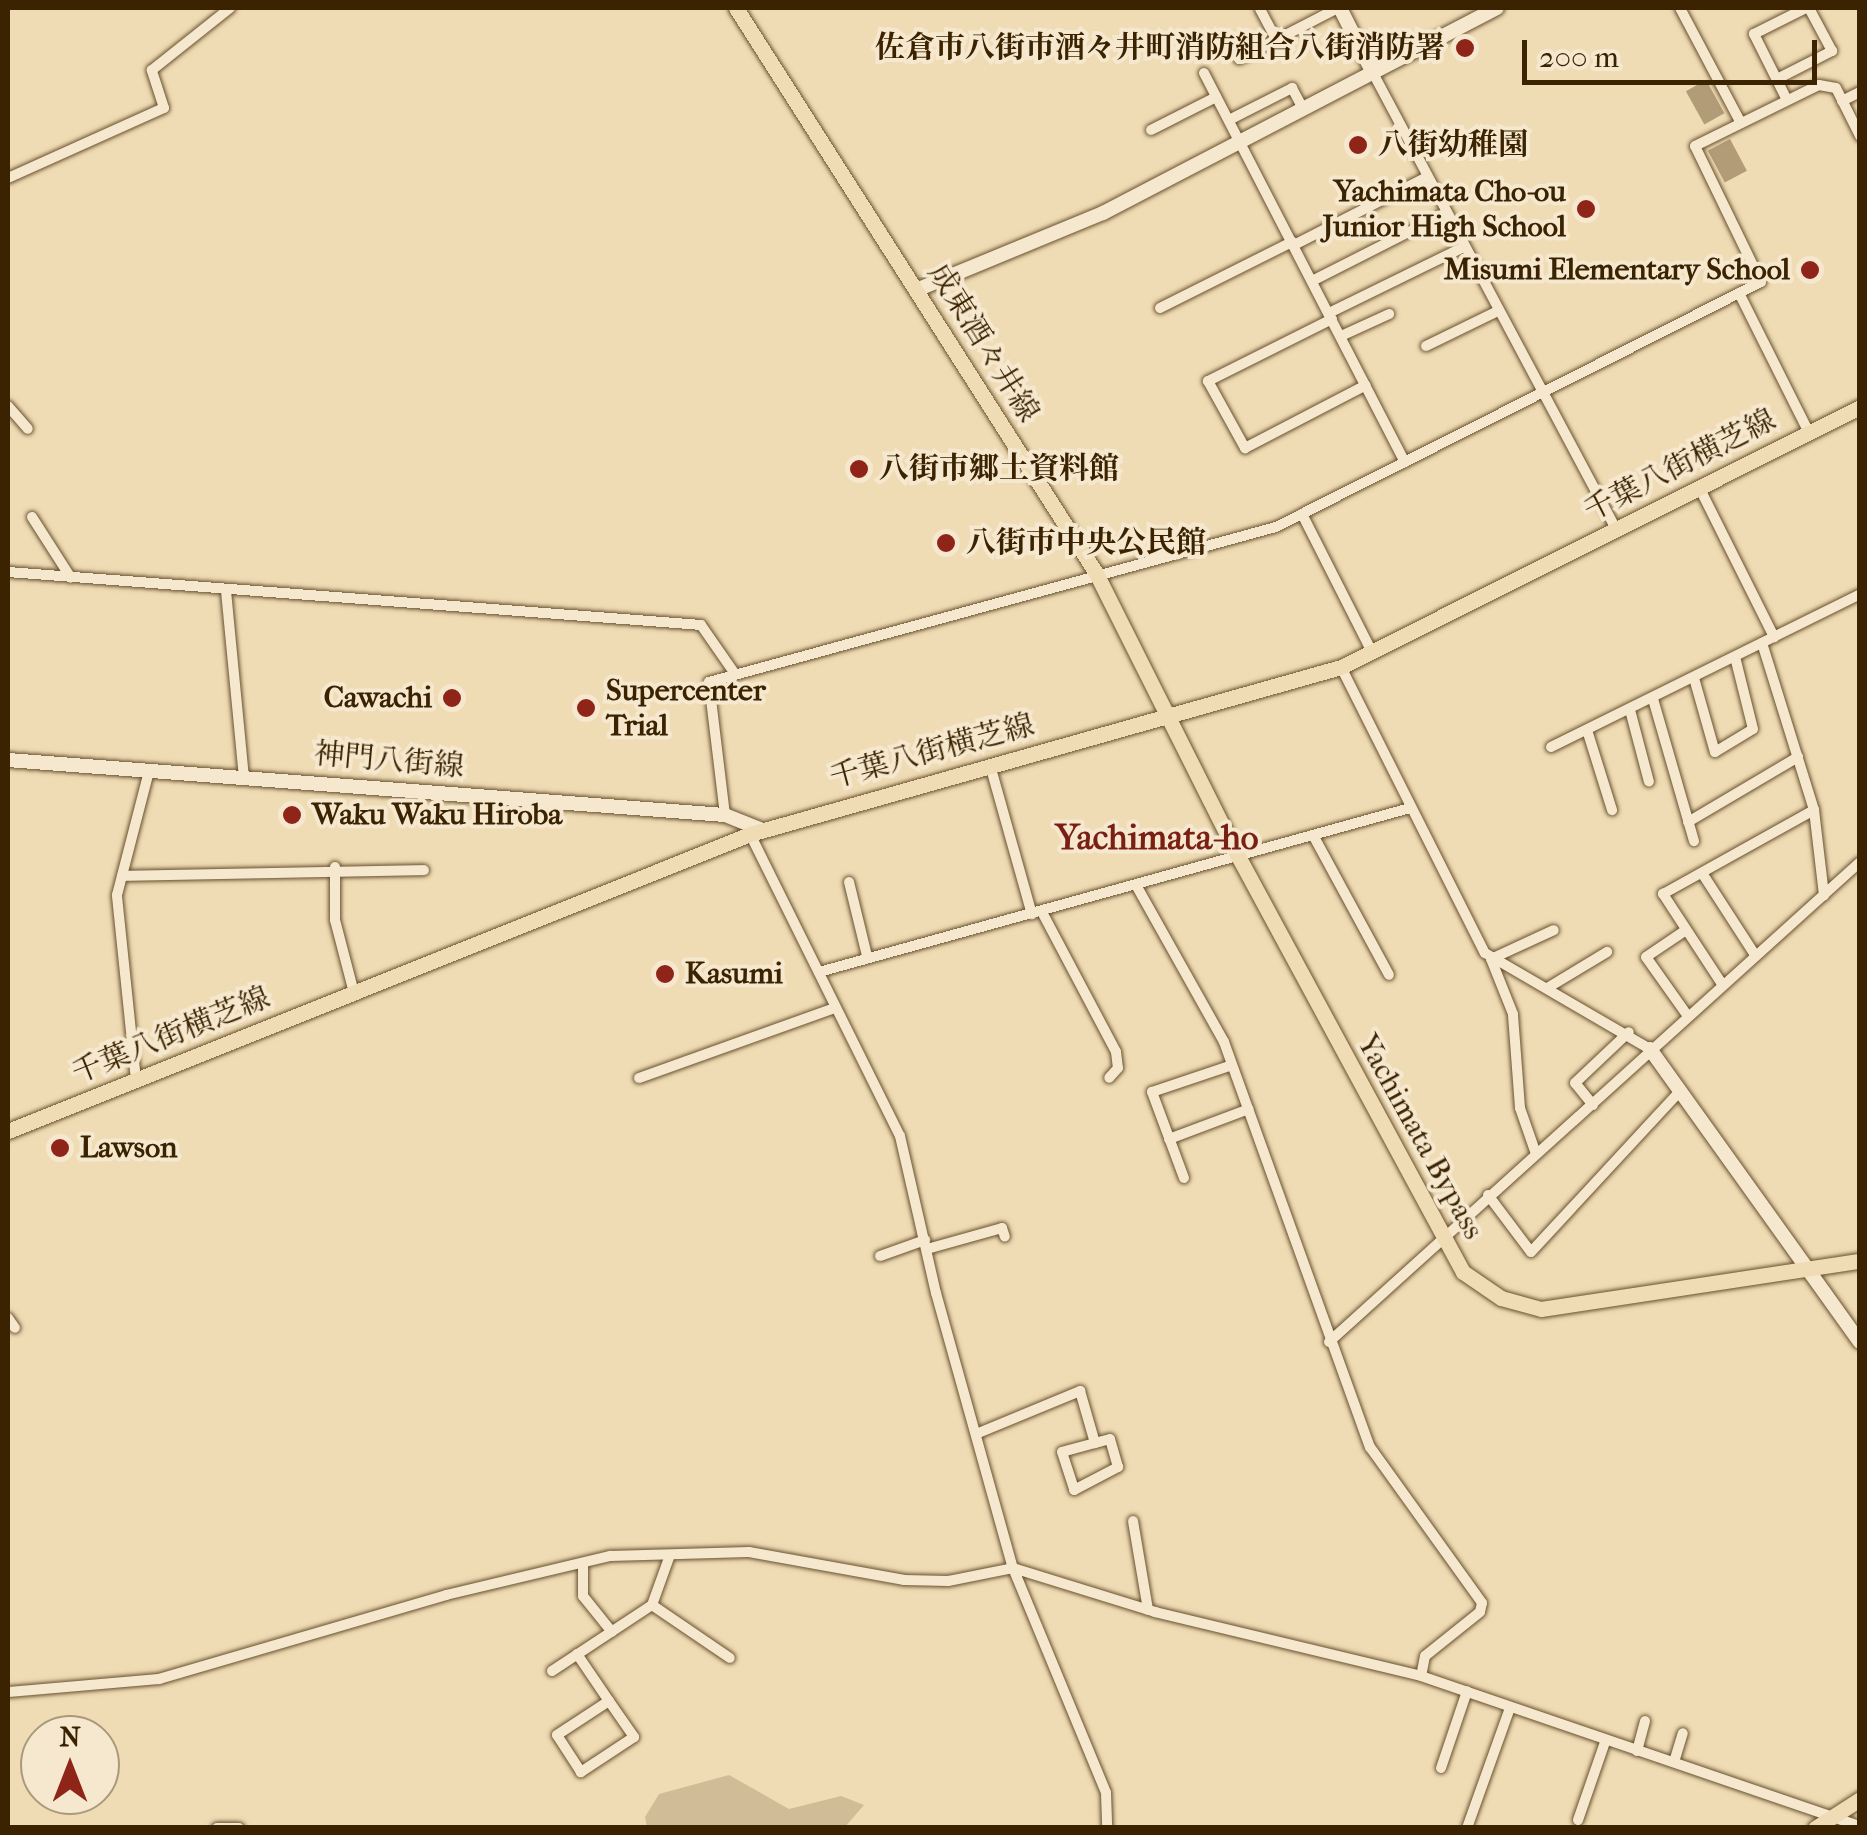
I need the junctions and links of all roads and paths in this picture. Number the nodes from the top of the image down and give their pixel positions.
1 (230, 8) edge
2 (736, 8) edge
3 (1339, 8) edge
4 (1496, 8) edge
5 (1680, 8) edge
6 (1807, 8) edge
7 (1260, 9) edge
8 (1276, 39) junction
9 (1238, 58) dead end
10 (1204, 73) dead end
11 (1373, 73) junction
12 (1777, 79) junction
13 (1860, 92) edge
14 (1216, 96) junction
15 (1787, 100) junction
16 (1842, 100) junction
17 (1304, 110) junction
18 (1229, 120) junction
19 (1741, 123) junction
20 (1151, 130) dead end
21 (1860, 136) edge
22 (1240, 142) junction
23 (1427, 177) junction
24 (8, 178) edge
25 (1446, 214) junction
26 (1293, 244) junction
27 (1464, 247) junction
28 (1312, 281) junction
29 (916, 290) junction
30 (1739, 293) junction
31 (1160, 308) dead end
32 (1498, 311) junction
33 (1389, 314) dead end
34 (1331, 316) junction
35 (1341, 336) junction
36 (1426, 346) dead end
37 (1366, 385) junction
38 (1543, 392) junction
39 (8, 406) edge
40 (1860, 406) edge
41 (28, 429) dead end
42 (1809, 432) junction
43 (1406, 462) junction
44 (1699, 487) junction
45 (1302, 514) junction
46 (32, 517) dead end
47 (1616, 530) junction
48 (8, 560) edge
49 (12, 573) edge
50 (1096, 573) junction
51 (70, 578) junction
52 (226, 591) junction
53 (1860, 594) edge
54 (1774, 637) junction
55 (1762, 643) junction
56 (1372, 652) junction
57 (1735, 657) junction
58 (1341, 667) junction
59 (736, 674) junction
60 (1694, 678) junction
61 (1652, 699) junction
62 (1630, 710) junction
63 (1166, 718) junction
64 (1587, 730) junction
65 (1550, 747) dead end
66 (1798, 757) junction
67 (8, 760) edge
68 (990, 765) junction
69 (148, 771) junction
70 (244, 777) junction
71 (1649, 782) dead end
72 (1410, 808) junction
73 (1612, 810) dead end
74 (1814, 810) junction
75 (725, 816) junction
76 (1688, 822) junction
77 (756, 832) junction
78 (1313, 835) junction
79 (1694, 841) dead end
80 (1238, 856) junction
81 (1860, 862) edge
82 (335, 867) junction
83 (424, 870) dead end
84 (1702, 872) junction
85 (122, 876) junction
86 (848, 882) dead end
87 (1136, 885) junction
88 (1824, 895) junction
89 (1036, 913) junction
90 (1554, 930) dead end
91 (1686, 930) junction
92 (1608, 952) dead end
93 (1755, 955) junction
94 (867, 956) junction
95 (1491, 960) junction
96 (818, 972) junction
97 (1389, 975) dead end
98 (1722, 984) junction
99 (1549, 988) junction
100 (354, 993) junction
101 (835, 1008) junction
102 (1686, 1015) junction
103 (1629, 1032) junction
104 (1650, 1049) junction
105 (1232, 1065) junction
106 (639, 1078) dead end
107 (1109, 1078) dead end
108 (136, 1080) junction
109 (1678, 1092) junction
110 (1593, 1106) junction
111 (1249, 1109) junction
112 (8, 1130) edge
113 (1169, 1139) junction
114 (1535, 1151) junction
115 (1184, 1178) dead end
116 (1488, 1195) junction
117 (1005, 1236) dead end
118 (1442, 1241) junction
119 (926, 1244) junction
120 (880, 1256) dead end
121 (1860, 1261) edge
122 (1804, 1270) junction
123 (1330, 1342) junction
124 (1860, 1342) edge
125 (976, 1434) junction
126 (1095, 1443) junction
127 (1133, 1521) dead end
128 (670, 1555) junction
129 (582, 1563) junction
130 (1013, 1568) junction
131 (652, 1605) junction
132 (1148, 1610) junction
133 (612, 1632) junction
134 (577, 1654) junction
135 (730, 1658) dead end
136 (552, 1670) dead end
137 (1421, 1676) junction
138 (1467, 1691) junction
139 (8, 1692) edge
140 (609, 1701) junction
141 (1510, 1708) junction
142 (1646, 1721) dead end
143 (1683, 1733) dead end
144 (1605, 1742) junction
145 (1637, 1751) junction
146 (1674, 1762) junction
147 (1441, 1768) dead end
148 (1860, 1799) edge
149 (1835, 1815) junction
150 (1578, 1820) dead end
151 (1860, 1826) edge
152 (216, 1828) edge
153 (239, 1828) edge
154 (1106, 1828) edge
155 (1468, 1828) edge
156 (1814, 1828) edge

1 - 24 street
2 - 29 main road, 成東酒々井線
3 - 8 street
3 - 11 street
4 - 11 street
5 - 19 street
6 - 12 street
6 - 12 street
7 - 8 street
8 - 9 street
10 - 14 street
11 - 17 street
11 - 23 street
12 - 15 street
13 - 16 street
14 - 18 street
14 - 20 street
15 - 16 street
15 - 19 street
16 - 21 street
17 - 18 street
17 - 22 street
18 - 22 street
19 - 30 street
22 - 26 street
22 - 29 street
23 - 25 street
23 - 26 street
25 - 27 street
25 - 28 street
26 - 28 street
26 - 31 street
27 - 32 street
27 - 34 street
28 - 34 street
29 - 50 main road, 成東酒々井線
30 - 38 street
30 - 42 street
32 - 36 street
32 - 38 street
33 - 35 street
34 - 35 street
34 - 37 street
35 - 37 street
37 - 43 street
38 - 43 street
38 - 47 street
39 - 41 street
40 - 42 main road, 千葉八街横芝線
42 - 44 main road, 千葉八街横芝線
43 - 45 street
44 - 47 main road, 千葉八街横芝線
44 - 54 street
45 - 50 street
45 - 56 street
46 - 51 street
47 - 56 main road, 千葉八街横芝線
48 - 49 street
49 - 51 street
50 - 59 street
50 - 63 main road, 成東酒々井線
51 - 52 street
52 - 59 street
52 - 70 street
53 - 54 street
54 - 55 street
55 - 57 street
55 - 66 street
56 - 58 main road, 千葉八街横芝線
57 - 60 street
57 - 60 street
58 - 63 main road, 千葉八街横芝線
58 - 72 street
59 - 75 street
60 - 61 street
61 - 62 street
61 - 76 street
62 - 64 street
62 - 71 street
63 - 68 main road, 千葉八街横芝線
63 - 80 main road, Yachimata Bypass
64 - 65 street
64 - 73 street
66 - 74 street
66 - 76 street
67 - 69 street, 神門八街線
68 - 77 main road, 千葉八街横芝線
68 - 89 street
69 - 70 street, 神門八街線
69 - 85 street
70 - 75 street, 神門八街線
72 - 78 street
72 - 95 street
74 - 84 street
74 - 88 street
75 - 77 street, 神門八街線
76 - 79 street
77 - 96 street
77 - 100 main road, 千葉八街横芝線
78 - 80 street
78 - 97 street
80 - 87 street
80 - 118 main road, Yachimata Bypass
81 - 88 street
82 - 83 street
82 - 85 street
82 - 100 street
84 - 91 street
84 - 93 street
85 - 108 street
86 - 94 street
87 - 89 street
87 - 105 street
88 - 93 street
89 - 94 street
89 - 107 street
90 - 95 street
91 - 98 street
91 - 102 street
92 - 99 street
93 - 98 street
94 - 96 street
95 - 99 street
95 - 114 street
96 - 101 street
98 - 102 street
99 - 103 street
100 - 108 main road, 千葉八街横芝線
101 - 106 street
101 - 119 street
102 - 104 street
103 - 104 street
103 - 110 street
104 - 109 street
104 - 110 street
105 - 111 street
105 - 113 street
108 - 112 main road, 千葉八街横芝線
109 - 116 street
109 - 122 street
110 - 114 street
111 - 113 street
111 - 123 street
113 - 115 street
114 - 116 street
116 - 118 street
117 - 119 street
118 - 122 main road, Yachimata Bypass
118 - 123 street
119 - 120 street
119 - 125 street
121 - 122 main road, Yachimata Bypass
122 - 124 street
123 - 137 street
125 - 126 street
125 - 130 street
126 - 126 street
127 - 132 street
128 - 129 street
128 - 130 street
128 - 131 street
129 - 133 street
129 - 139 street
130 - 132 street
130 - 154 street
131 - 133 street
131 - 135 street
132 - 137 street
133 - 134 street
134 - 136 street
134 - 140 street
137 - 138 street
138 - 141 street
138 - 147 street
140 - 140 street
141 - 144 street
141 - 155 street
142 - 145 street
143 - 146 street
144 - 145 street
144 - 150 street
145 - 146 street
146 - 149 street
148 - 149 main road
149 - 151 street
149 - 156 main road
152 - 153 street

